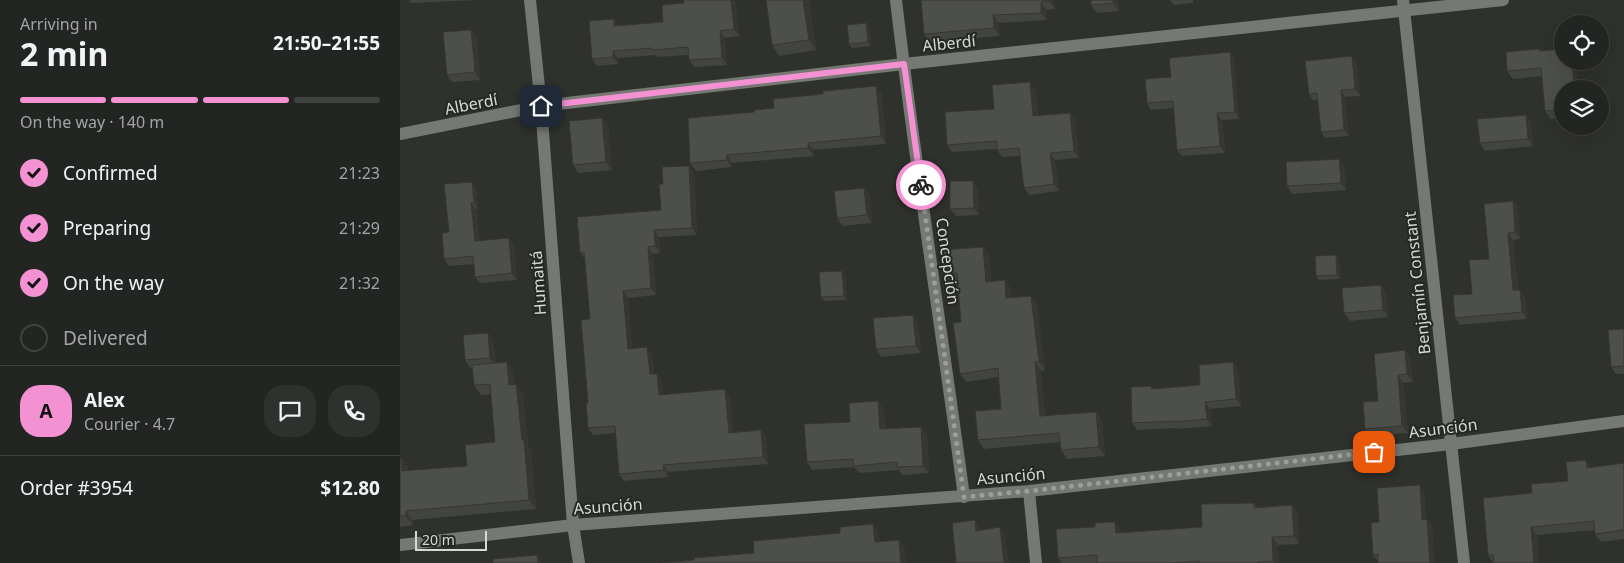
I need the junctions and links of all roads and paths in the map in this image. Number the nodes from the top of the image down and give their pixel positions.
1 (530, 0) edge
2 (896, 0) edge
3 (1503, 0) edge
4 (1404, 5) edge
5 (904, 64) junction
6 (541, 106) junction
7 (400, 134) edge
8 (1624, 421) edge
9 (1451, 444) junction
10 (1029, 491) junction
11 (964, 497) junction
12 (573, 525) junction
13 (400, 545) edge
14 (579, 563) edge
15 (1036, 563) edge
16 (1464, 563) edge

1 - 6 street, Humaitá
2 - 5 street, Concepción
3 - 4 street, Alberdí
4 - 5 street, Alberdí
4 - 9 street, Benjamín Constant
5 - 6 street, Alberdí
5 - 11 street, Concepción
6 - 7 street, Alberdí
6 - 12 street, Humaitá
8 - 9 street, Asunción
9 - 10 street, Asunción
9 - 16 street, Benjamín Constant
10 - 11 street, Asunción
10 - 15 street
11 - 12 street, Asunción
12 - 13 street, Asunción
12 - 14 street, Humaitá

